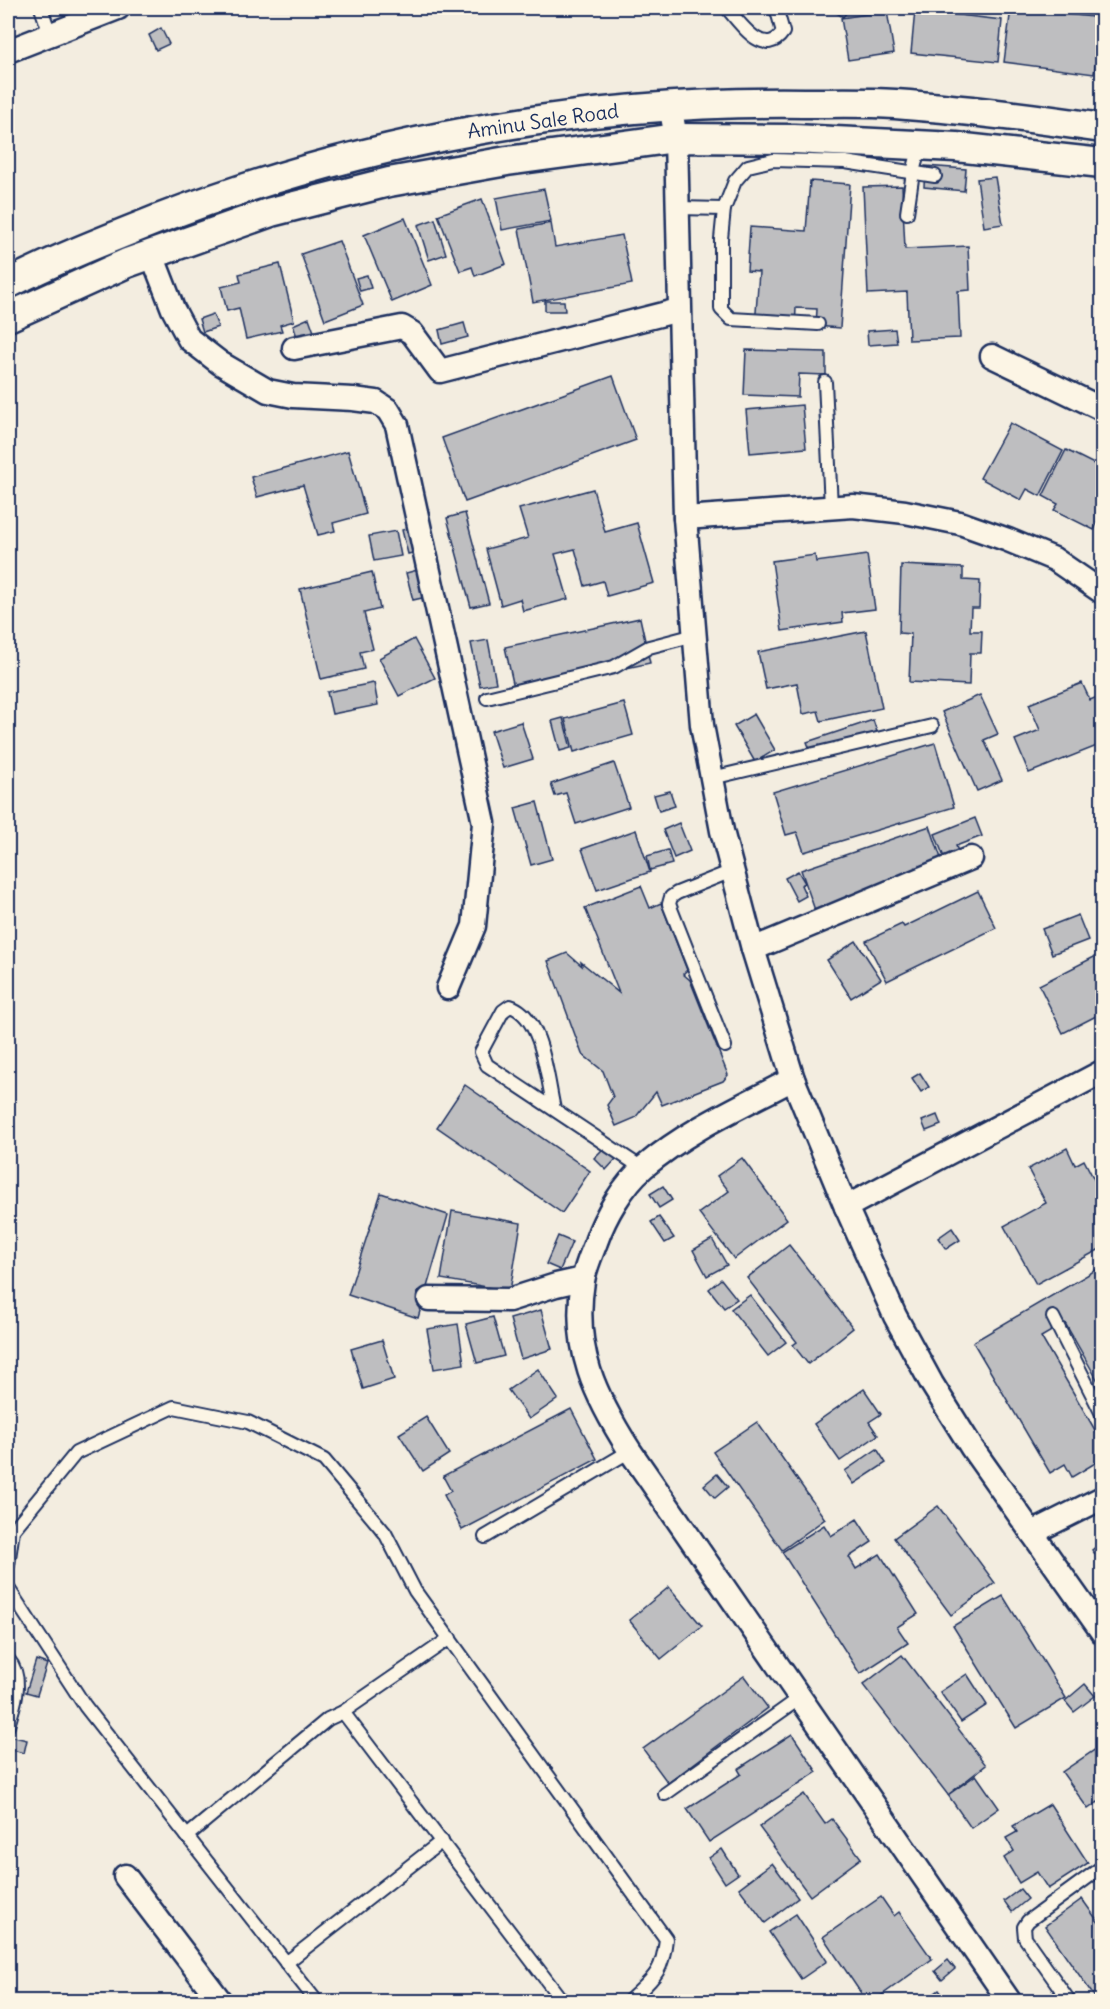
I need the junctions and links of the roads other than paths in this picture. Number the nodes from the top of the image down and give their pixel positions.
1 (41, 8) edge
2 (118, 8) edge
3 (727, 8) edge
4 (773, 8) edge
5 (50, 34) junction
6 (8, 51) edge
7 (670, 105) junction
8 (1102, 128) edge
9 (676, 138) junction
10 (916, 159) junction
11 (1102, 164) edge
12 (935, 176) dead end
13 (678, 208) junction
14 (724, 209) junction
15 (907, 213) dead end
16 (152, 255) junction
17 (8, 284) edge
18 (680, 310) junction
19 (8, 317) edge
20 (818, 324) dead end
21 (294, 348) dead end
22 (992, 356) dead end
23 (825, 382) dead end
24 (1102, 409) edge
25 (831, 507) junction
26 (685, 518) junction
27 (1102, 592) edge
28 (695, 635) junction
29 (487, 698) dead end
30 (932, 726) dead end
31 (712, 777) junction
32 (971, 858) dead end
33 (732, 871) junction
34 (753, 949) junction
35 (448, 988) dead end
36 (725, 1046) dead end
37 (1102, 1072) edge
38 (793, 1079) junction
39 (554, 1109) junction
40 (642, 1168) junction
41 (846, 1207) junction
42 (583, 1279) junction
43 (429, 1299) dead end
44 (1053, 1317) dead end
45 (1102, 1413) edge
46 (630, 1451) junction
47 (1102, 1498) edge
48 (1032, 1533) junction
49 (485, 1537) dead end
50 (8, 1566) edge
51 (8, 1588) edge
52 (1102, 1632) edge
53 (450, 1638) junction
54 (8, 1659) edge
55 (800, 1698) junction
56 (343, 1712) junction
57 (8, 1726) edge
58 (665, 1794) dead end
59 (187, 1836) junction
60 (442, 1840) junction
61 (1102, 1867) edge
62 (124, 1876) dead end
63 (286, 1963) junction
64 (221, 2001) edge
65 (317, 2001) edge
66 (563, 2001) edge
67 (628, 2001) edge
68 (1010, 2001) edge
69 (1070, 2001) edge

1 - 5 lane
2 - 5 street
3 - 4 lane
5 - 6 street
7 - 8 street, Aminu Sale Road
7 - 9 street
7 - 17 street, Aminu Sale Road
9 - 10 street, Aminu Sale Road
9 - 13 street
9 - 16 street, Aminu Sale Road
10 - 11 street, Aminu Sale Road
10 - 12 lane
10 - 14 lane
10 - 15 lane
13 - 14 lane
13 - 18 street
14 - 20 lane
16 - 19 street, Aminu Sale Road
16 - 35 street
18 - 21 street
18 - 26 street
22 - 24 street
23 - 25 lane
25 - 26 street
25 - 27 street
26 - 28 street
28 - 29 lane
28 - 31 street
30 - 31 lane
31 - 33 street
32 - 34 street
33 - 34 street
33 - 36 lane
34 - 38 street
37 - 41 street
38 - 40 street
38 - 41 street
39 - 39 lane
39 - 40 lane
40 - 42 street
41 - 48 street
42 - 43 street
42 - 46 street
44 - 45 lane
46 - 49 lane
46 - 55 street
47 - 48 street
48 - 52 street
50 - 53 lane
51 - 59 lane
53 - 56 lane
53 - 67 lane
54 - 57 lane
55 - 58 lane
55 - 68 street
56 - 59 lane
56 - 60 lane
59 - 63 lane
60 - 63 lane
60 - 66 lane
61 - 69 lane
62 - 64 street
63 - 65 lane

